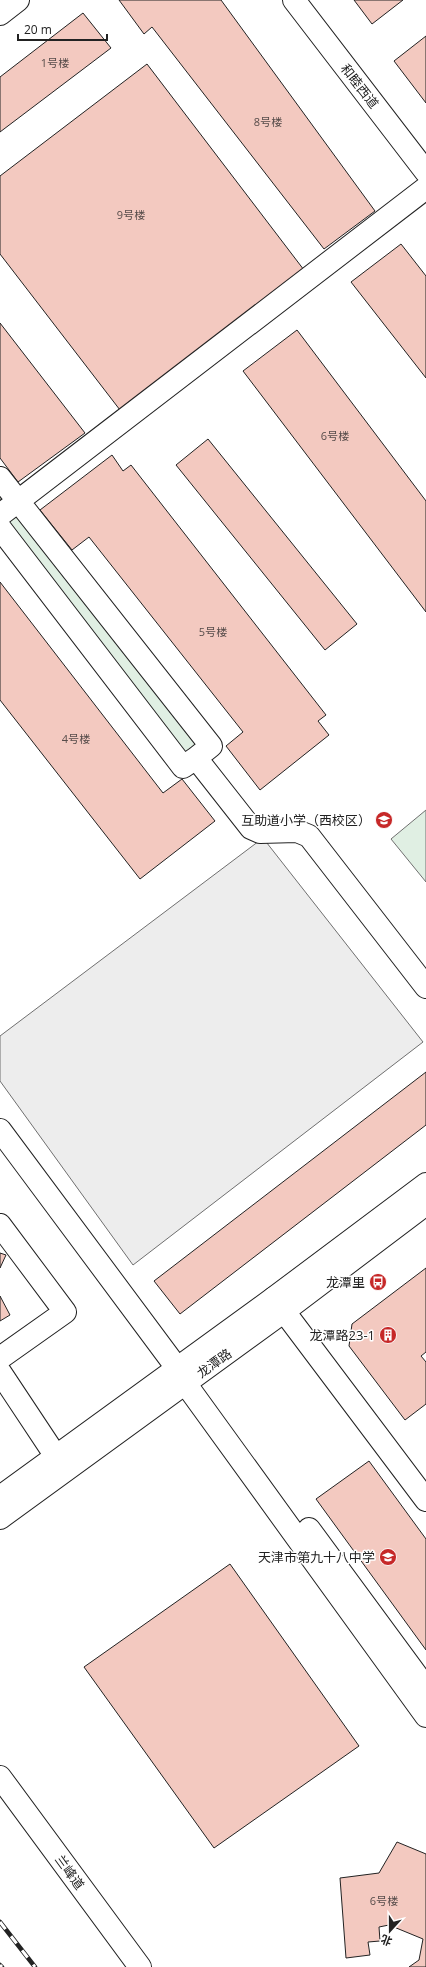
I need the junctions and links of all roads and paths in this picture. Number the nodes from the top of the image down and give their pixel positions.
1 (18, 0) edge
2 (294, 0) edge
3 (0, 14) edge
4 (426, 172) edge
5 (426, 188) edge
6 (0, 478) edge
7 (18, 500) junction
8 (0, 515) edge
9 (0, 528) edge
10 (196, 758) junction
11 (426, 987) edge
12 (0, 1130) edge
13 (426, 1184) edge
14 (426, 1204) edge
15 (0, 1225) edge
16 (279, 1305) junction
17 (0, 1358) edge
18 (0, 1372) edge
19 (186, 1376) junction
20 (60, 1463) junction
21 (0, 1497) edge
22 (426, 1500) edge
23 (0, 1518) edge
24 (426, 1688) edge
25 (426, 1716) edge
26 (0, 1777) edge
27 (140, 1967) edge

1 - 3 street
2 - 4 street, 和睦西道
5 - 7 street
6 - 7 street
7 - 8 street
7 - 10 street
9 - 10 street
10 - 11 street
12 - 19 street
13 - 16 street, 龙潭路
14 - 16 street, 龙潭路
15 - 17 street
16 - 19 street, 龙潭路
16 - 22 street
18 - 20 street
19 - 20 street, 龙潭路
19 - 24 street
19 - 25 street
20 - 21 street, 龙潭路
20 - 23 street, 龙潭路
26 - 27 street, 兰峰道

